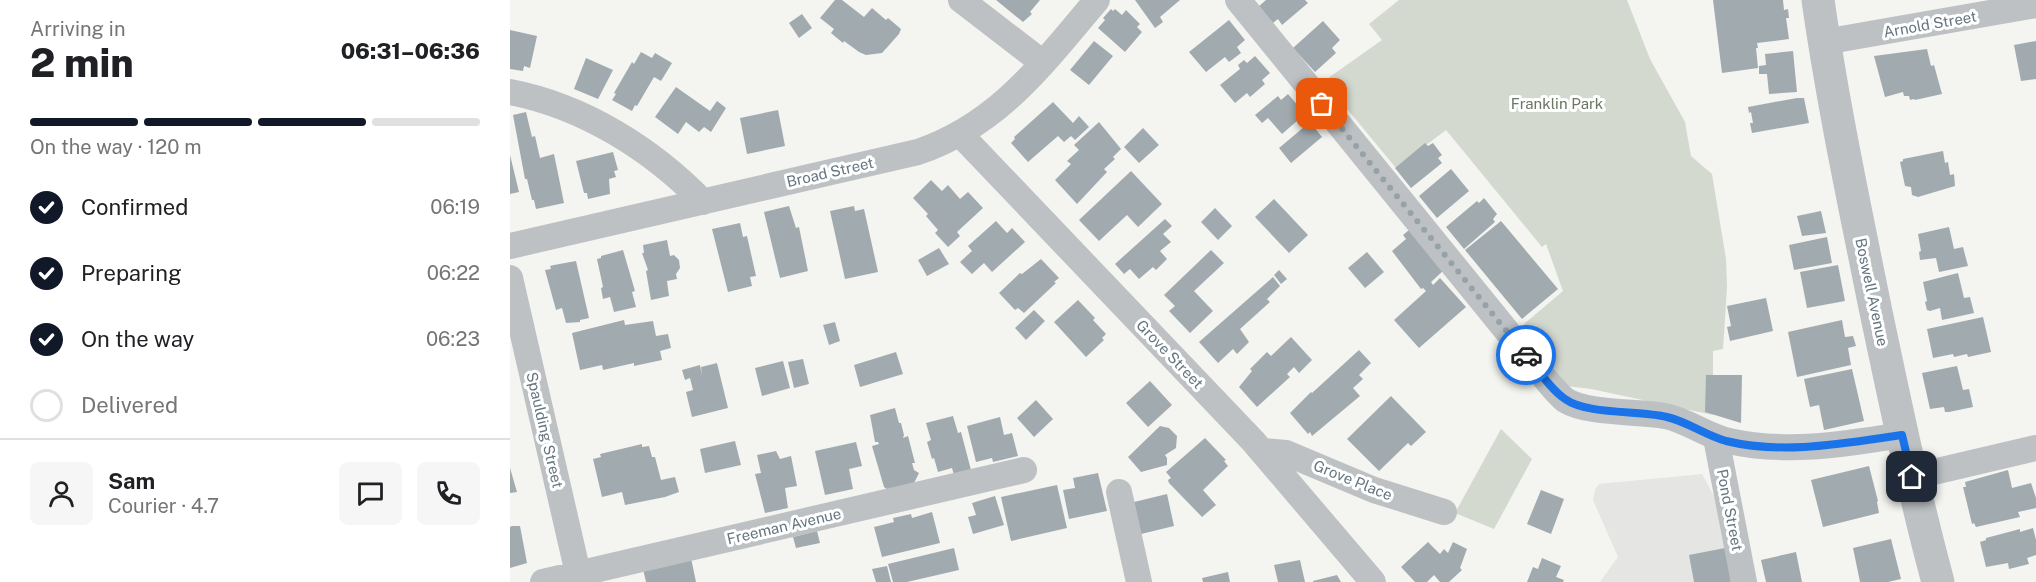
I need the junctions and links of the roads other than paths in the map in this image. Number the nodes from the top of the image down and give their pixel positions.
1 (961, 0) edge
2 (1097, 0) edge
3 (1238, 0) edge
4 (1818, 0) edge
5 (2036, 5) edge
6 (1824, 42) junction
7 (1043, 63) junction
8 (510, 92) edge
9 (960, 134) junction
10 (703, 202) junction
11 (510, 246) edge
12 (510, 278) edge
13 (1902, 435) junction
14 (1716, 438) junction
15 (2036, 448) edge
16 (1262, 451) junction
17 (1024, 470) dead end
18 (1912, 477) junction
19 (1119, 492) dead end
20 (1444, 512) dead end
21 (579, 578) edge
22 (543, 582) edge
23 (1139, 582) edge
24 (1373, 582) edge
25 (1744, 582) edge
26 (1938, 582) edge

1 - 7 street
2 - 7 street, Broad Street
3 - 14 street
4 - 6 street, Boswell Avenue
5 - 6 street, Arnold Street
6 - 13 street, Boswell Avenue
7 - 9 street, Broad Street
8 - 10 street
9 - 10 street, Broad Street
9 - 16 street, Grove Street
10 - 11 street, Broad Street
12 - 21 street, Spaulding Street
13 - 14 street
13 - 18 street, Boswell Avenue
14 - 25 street, Pond Street
15 - 18 street
16 - 20 street, Grove Place
16 - 24 street, Grove Street
17 - 21 street, Freeman Avenue
18 - 26 street, Boswell Avenue
19 - 23 street
21 - 22 street, Freeman Avenue

